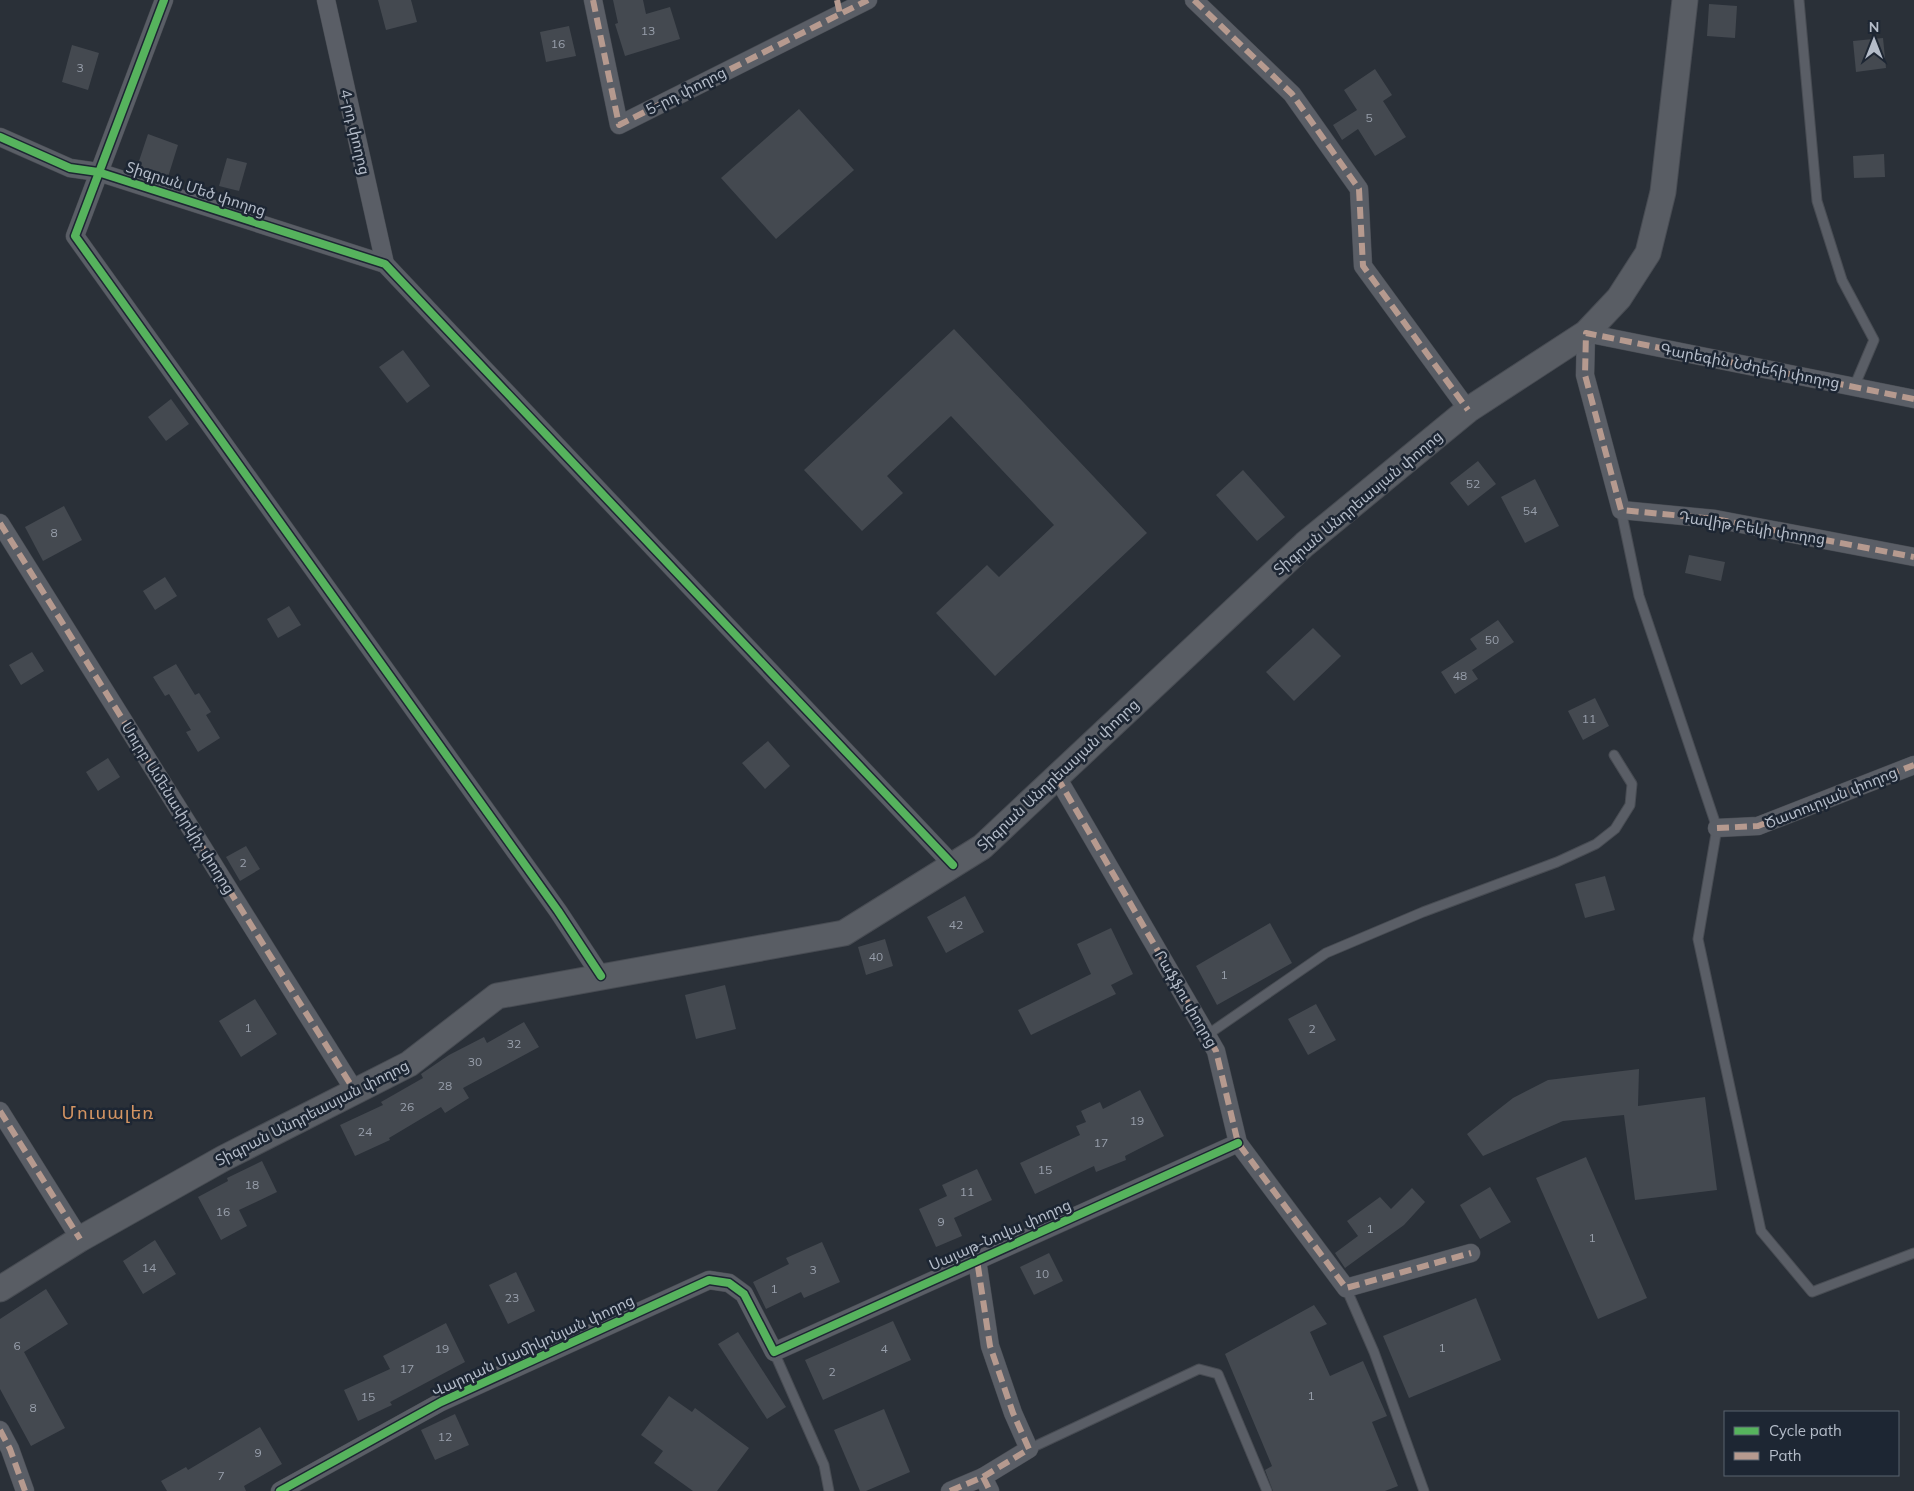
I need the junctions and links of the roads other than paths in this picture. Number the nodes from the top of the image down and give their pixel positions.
1 (164, 0) edge
2 (326, 0) edge
3 (593, 0) edge
4 (868, 0) edge
5 (1194, 0) edge
6 (1685, 0) edge
7 (1799, 0) edge
8 (838, 7) edge
9 (0, 137) edge
10 (98, 172) junction
11 (385, 264) junction
12 (1586, 333) junction
13 (1854, 387) junction
14 (1914, 399) edge
15 (1468, 410) junction
16 (1621, 510) junction
17 (0, 524) edge
18 (1914, 557) edge
19 (1614, 755) dead end
20 (1914, 765) edge
21 (1057, 777) junction
22 (1717, 828) junction
23 (953, 866) junction
24 (601, 976) junction
25 (1207, 1036) junction
26 (356, 1093) junction
27 (0, 1111) edge
28 (1238, 1143) junction
29 (80, 1240) junction
30 (1471, 1253) dead end
31 (1914, 1253) edge
32 (977, 1260) junction
33 (1346, 1288) junction
34 (0, 1289) edge
35 (774, 1352) junction
36 (0, 1430) edge
37 (1029, 1448) junction
38 (986, 1484) edge
39 (25, 1491) edge
40 (280, 1491) edge
41 (829, 1491) edge
42 (950, 1491) edge
43 (1267, 1491) edge
44 (1424, 1491) edge

1 - 10 street
2 - 11 street, 4-րդ փողոց
3 - 8 street, 5-րդ փողոց
4 - 8 street, 5-րդ փողոց
5 - 15 street
6 - 12 main road, Տիգրան Անդրեասյան փողոց
7 - 13 lane
9 - 10 street, Տիգրան Մեծ փողոց
10 - 11 street, Տիգրան Մեծ փողոց
10 - 24 street
11 - 23 street
12 - 13 street, Գարեգին Նժդեհի փողոց
12 - 15 main road, Տիգրան Անդրեասյան փողոց
12 - 16 street
13 - 14 street, Գարեգին Նժդեհի փողոց
15 - 21 main road, Տիգրան Անդրեասյան փողոց
16 - 18 street, Դավիթ Բեկի փողոց
16 - 22 lane
17 - 26 street, Սուրբ Ամենափրկիչ փողոց
19 - 25 lane
20 - 22 street, Ծատուրյան փողոց
21 - 23 main road, Տիգրան Անդրեասյան փողոց
21 - 25 street, Րաֆֆու փողոց
22 - 31 lane
23 - 24 main road, Տիգրան Անդրեասյան փողոց
24 - 26 main road, Տիգրան Անդրեասյան փողոց
25 - 28 street, Րաֆֆու փողոց
26 - 29 main road, Տիգրան Անդրեասյան փողոց
27 - 29 street
28 - 32 street, Սայաթ-Նովա փողոց
28 - 33 street, Րաֆֆու փողոց
29 - 34 main road, Տիգրան Անդրեասյան փողոց
30 - 33 street
32 - 35 street, Սայաթ-Նովա փողոց
32 - 37 street
33 - 44 lane
35 - 40 street, Վարդան Մամիկոնյան փողոց
35 - 41 lane
36 - 39 street
37 - 38 street
37 - 43 lane
38 - 42 street

